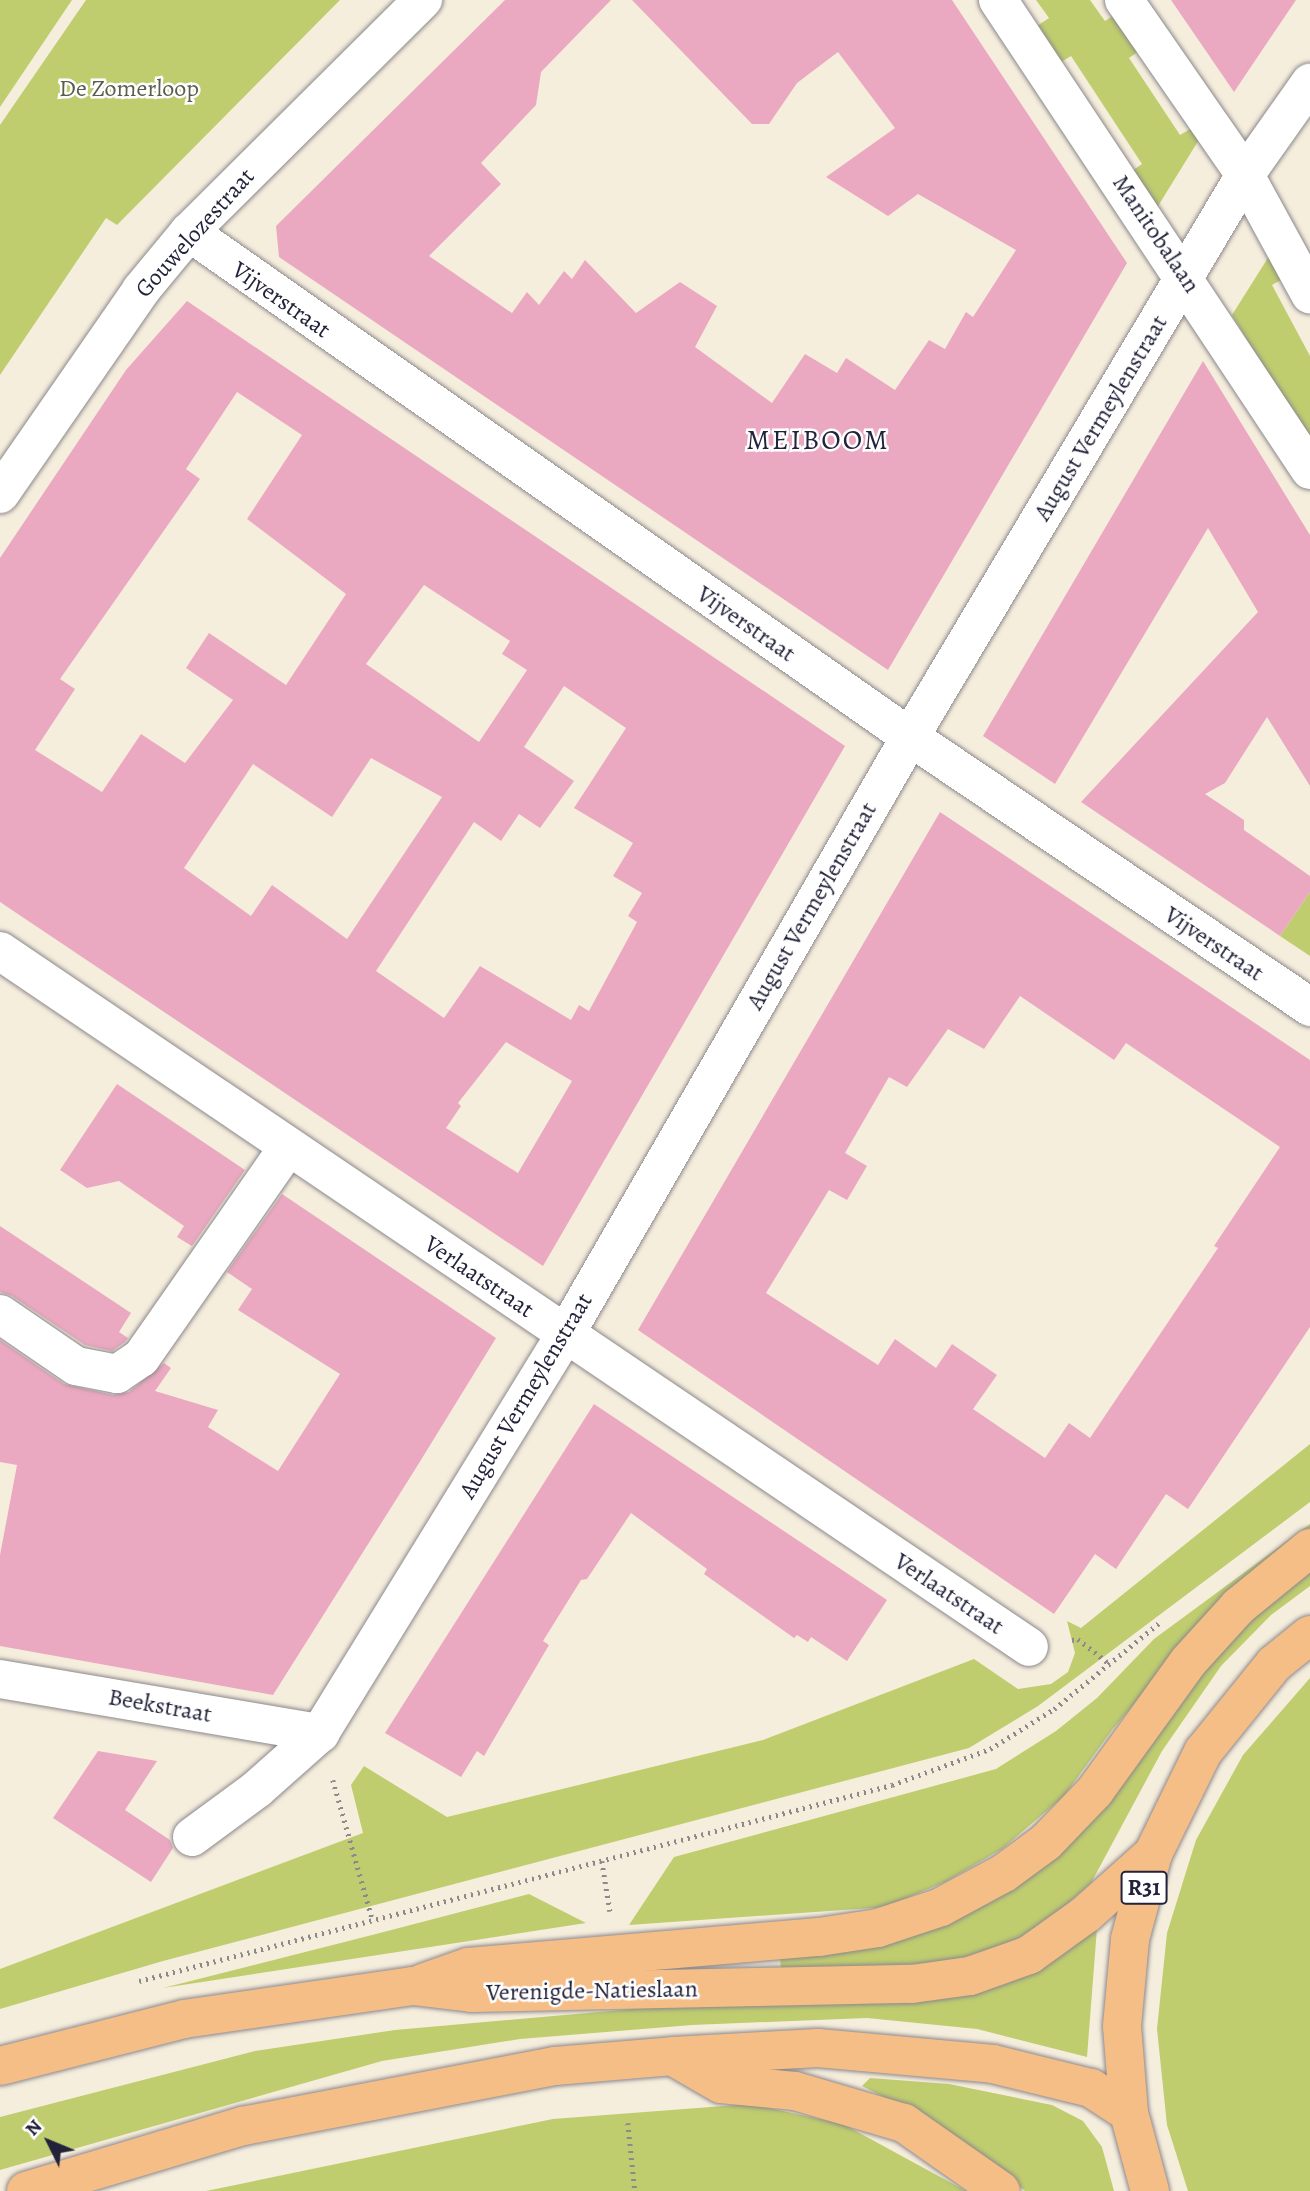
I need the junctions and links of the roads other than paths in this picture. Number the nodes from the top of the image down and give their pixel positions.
1 (423, 0) edge
2 (998, 0) edge
3 (1124, 0) edge
4 (1310, 83) edge
5 (1245, 176) junction
6 (189, 232) junction
7 (1185, 277) junction
8 (1310, 294) edge
9 (1310, 470) edge
10 (0, 494) edge
11 (910, 737) junction
12 (0, 951) edge
13 (1310, 1007) edge
14 (288, 1147) junction
15 (0, 1314) edge
16 (565, 1335) junction
17 (1310, 1548) edge
18 (1310, 1635) edge
19 (1029, 1647) dead end
20 (0, 1679) edge
21 (320, 1733) junction
22 (192, 1837) dead end
23 (1153, 1854) junction
24 (413, 1986) junction
25 (673, 2056) junction
26 (0, 2066) edge
27 (1129, 2113) junction
28 (26, 2191) edge
29 (1000, 2191) edge
30 (1150, 2191) edge

1 - 6 street, Gouwelozestraat
2 - 7 street, Manitobalaan
3 - 5 street
4 - 5 street, August Vermeylenstraat
5 - 7 street, August Vermeylenstraat
5 - 8 street
6 - 10 street, Gouwelozestraat
6 - 11 street, Vijverstraat
7 - 9 street, Manitobalaan
7 - 11 street, August Vermeylenstraat
11 - 13 street, Vijverstraat
11 - 16 street, August Vermeylenstraat
12 - 14 street, Verlaatstraat
14 - 15 street
14 - 16 street, Verlaatstraat
16 - 19 street, Verlaatstraat
16 - 21 street, August Vermeylenstraat
17 - 24 main road
18 - 23 main road, R31
20 - 21 street, Beekstraat
21 - 22 street, August Vermeylenstraat
23 - 24 main road, Verenigde-Natieslaan
23 - 27 main road, R31
24 - 26 main road, Verenigde-Natieslaan
25 - 27 main road
25 - 28 main road
25 - 29 main road
27 - 30 main road, R31

